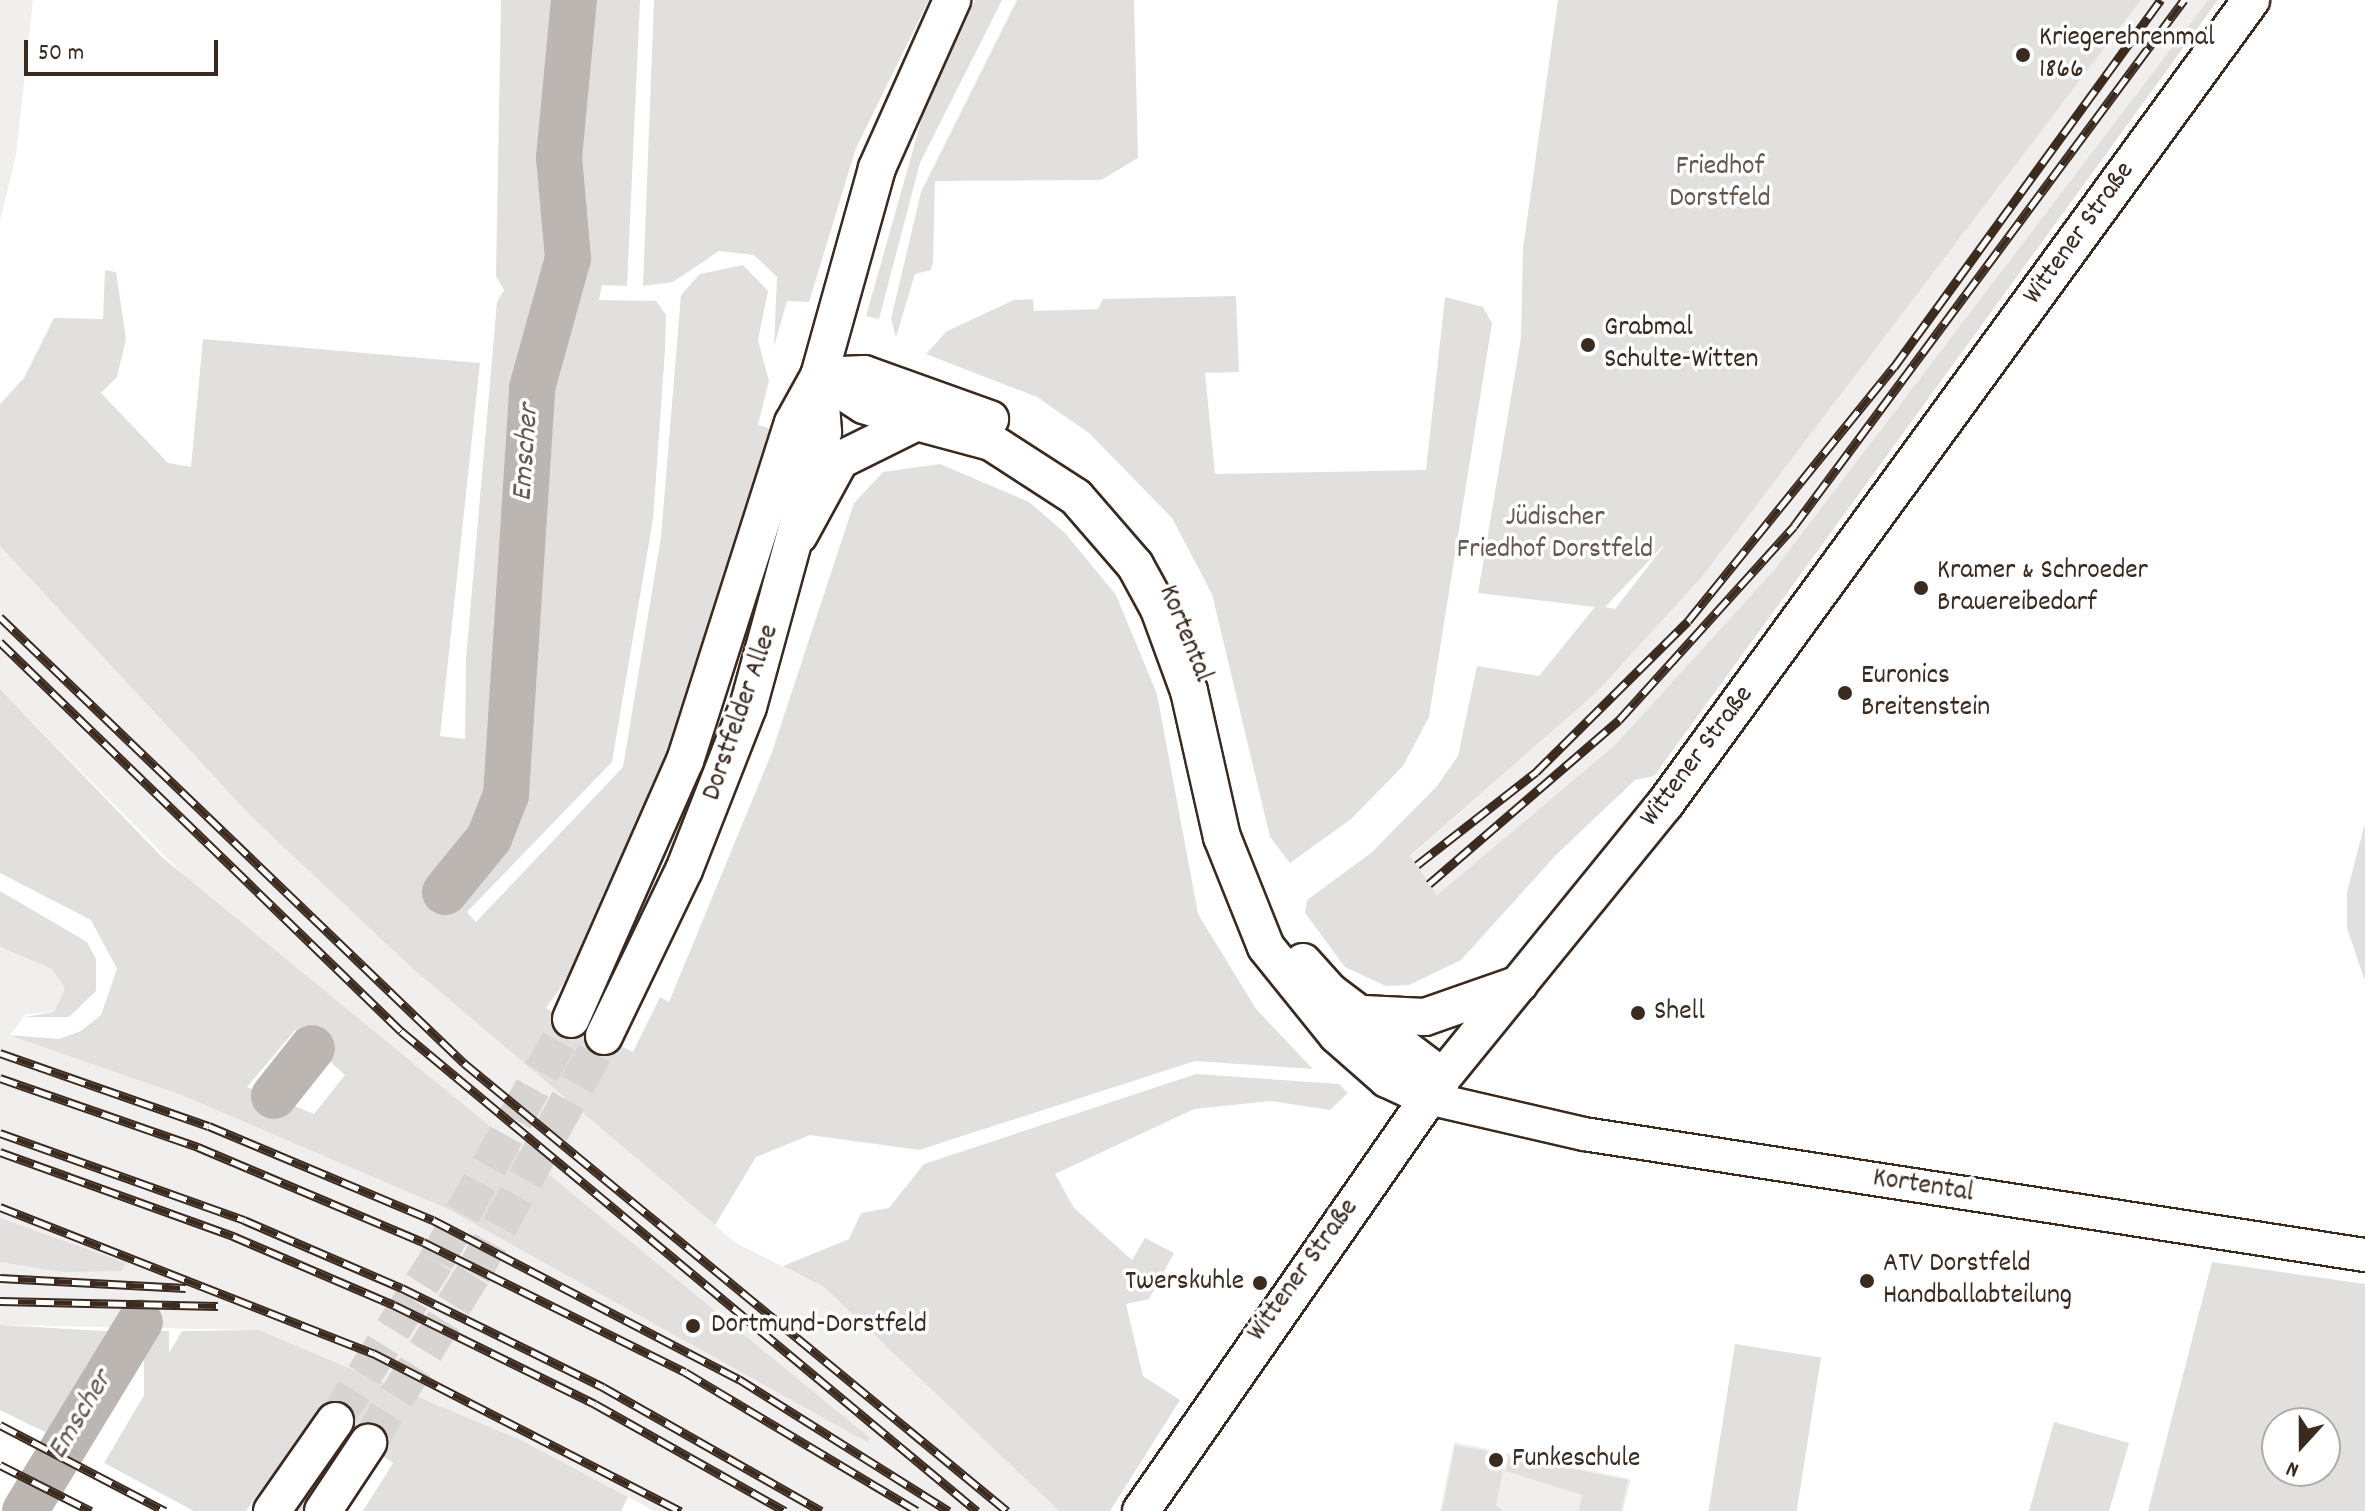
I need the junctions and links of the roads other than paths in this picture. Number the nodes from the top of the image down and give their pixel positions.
1 (952, 0) edge
2 (2251, 0) edge
3 (819, 376) junction
4 (917, 422) junction
5 (799, 535) junction
6 (1519, 984) junction
7 (1355, 1011) junction
8 (571, 1019) tunnel mouth
9 (604, 1036) tunnel mouth
10 (1436, 1087) junction
11 (2365, 1255) edge
12 (335, 1421) tunnel mouth
13 (368, 1443) tunnel mouth
14 (272, 1511) edge
15 (323, 1511) edge
16 (1141, 1511) edge

1 - 3 main road, Dorstfelder Allee
2 - 6 main road, Wittener Straße
3 - 4 main road, Kortental
3 - 5 main road, Dorstfelder Allee
3 - 7 main road, Kortental
3 - 8 main road, Dorstfelder Allee
4 - 5 main road
4 - 10 main road, Kortental
5 - 9 main road, Dorstfelder Allee
6 - 7 main road
6 - 10 main road, Wittener Straße
7 - 10 main road, Kortental
10 - 11 street, Kortental
10 - 16 main road, Wittener Straße
12 - 14 main road
13 - 15 main road

